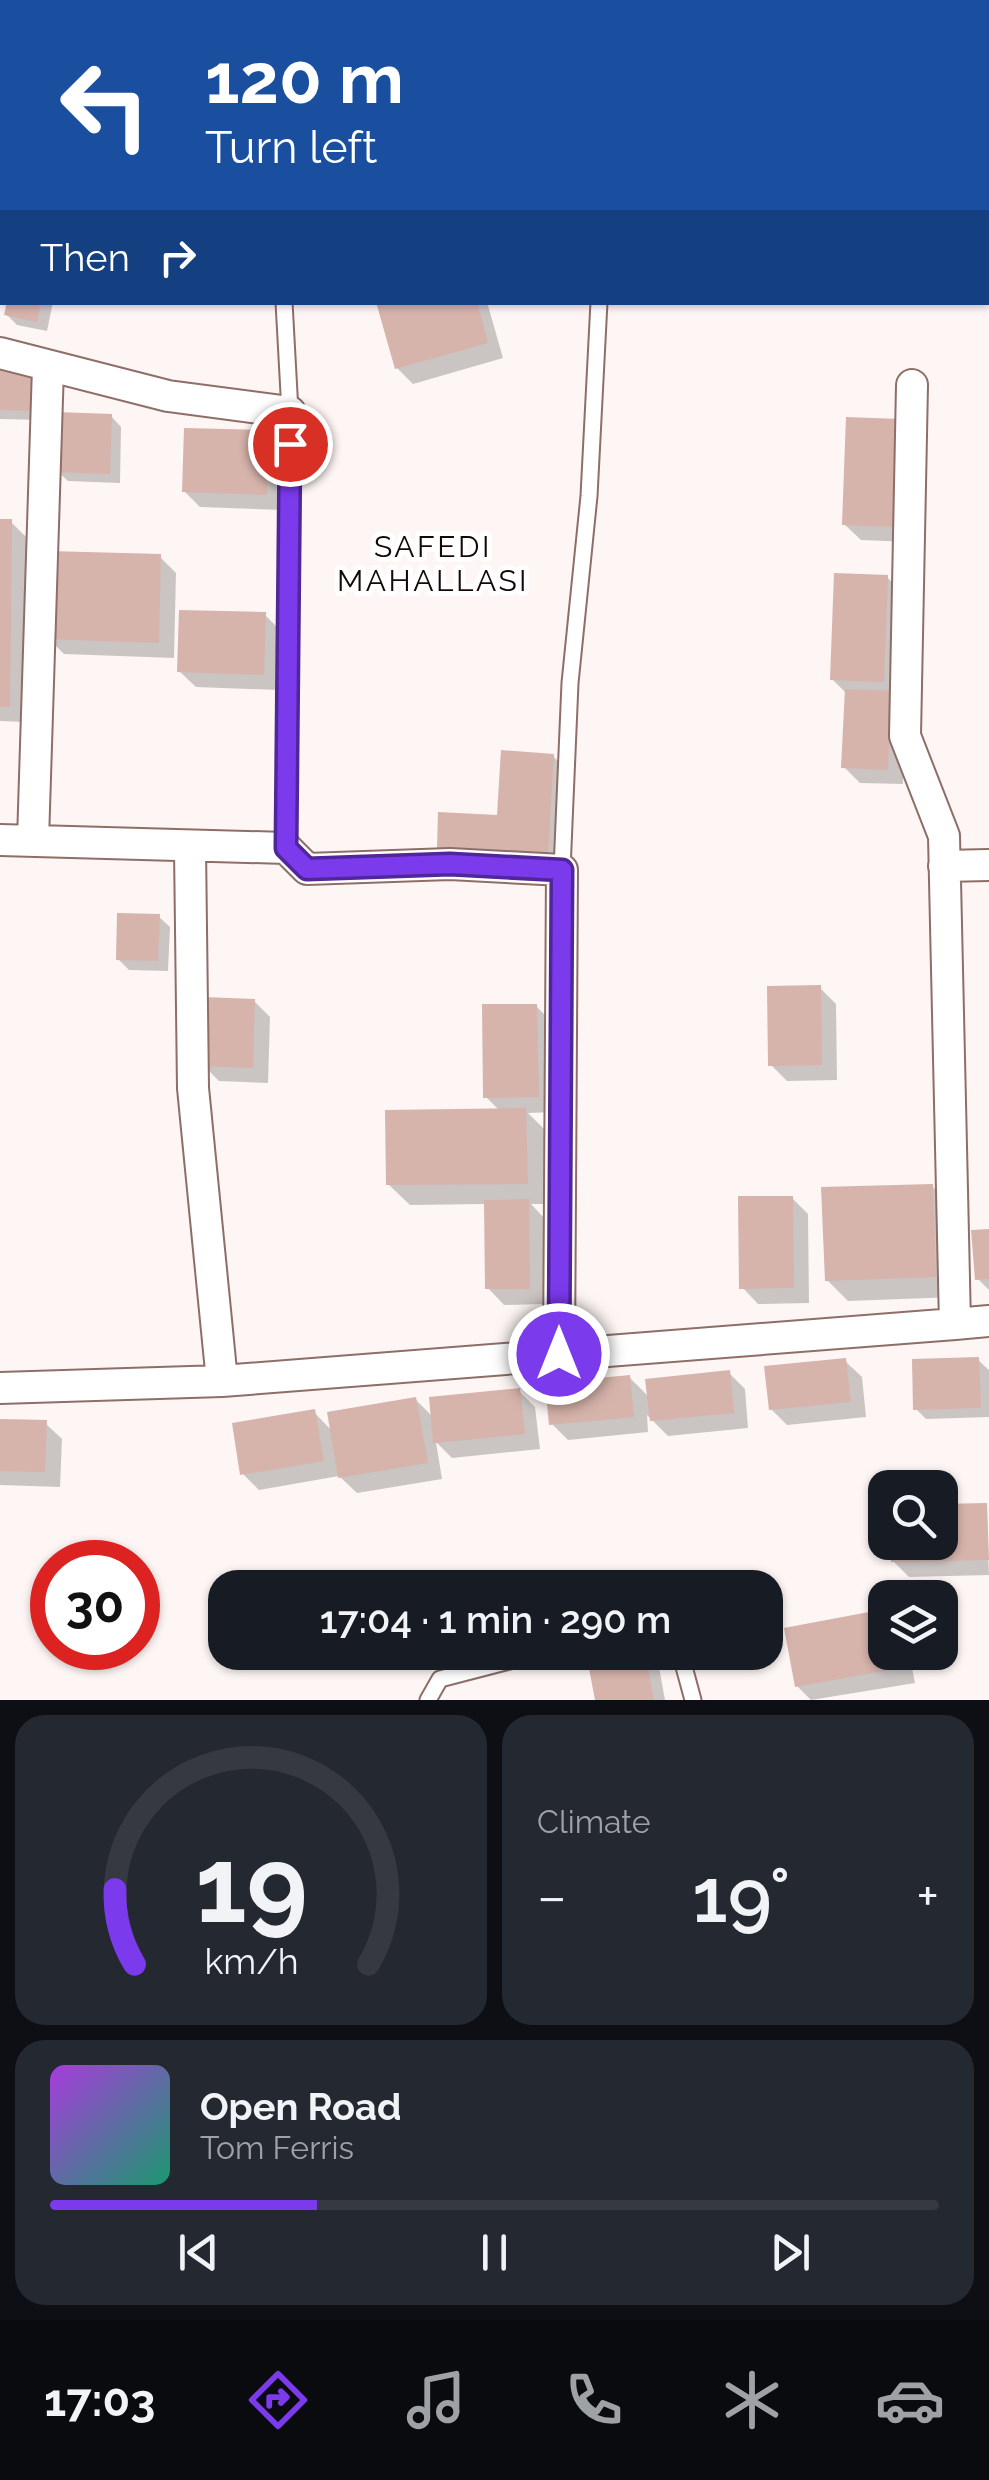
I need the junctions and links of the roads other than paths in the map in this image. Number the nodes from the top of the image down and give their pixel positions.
1 (284, 305) edge
2 (599, 305) edge
3 (0, 353) edge
4 (48, 367) junction
5 (912, 386) dead end
6 (290, 412) junction
7 (0, 840) edge
8 (33, 840) junction
9 (190, 848) junction
10 (286, 848) junction
11 (989, 864) edge
12 (944, 866) junction
13 (562, 870) junction
14 (989, 1321) edge
15 (955, 1324) junction
16 (559, 1354) junction
17 (222, 1381) junction
18 (0, 1388) edge
19 (475, 1670) edge
20 (685, 1670) edge
21 (428, 1700) edge
22 (694, 1700) edge

1 - 6 lane
2 - 13 lane
3 - 4 street
4 - 6 street
4 - 8 street
5 - 12 street
6 - 10 lane
7 - 8 street
8 - 9 street
9 - 10 street
9 - 17 street
10 - 13 street
11 - 12 street
12 - 15 street
13 - 16 street
14 - 15 street
15 - 16 street
16 - 17 street
17 - 18 street
19 - 21 lane
20 - 22 lane

